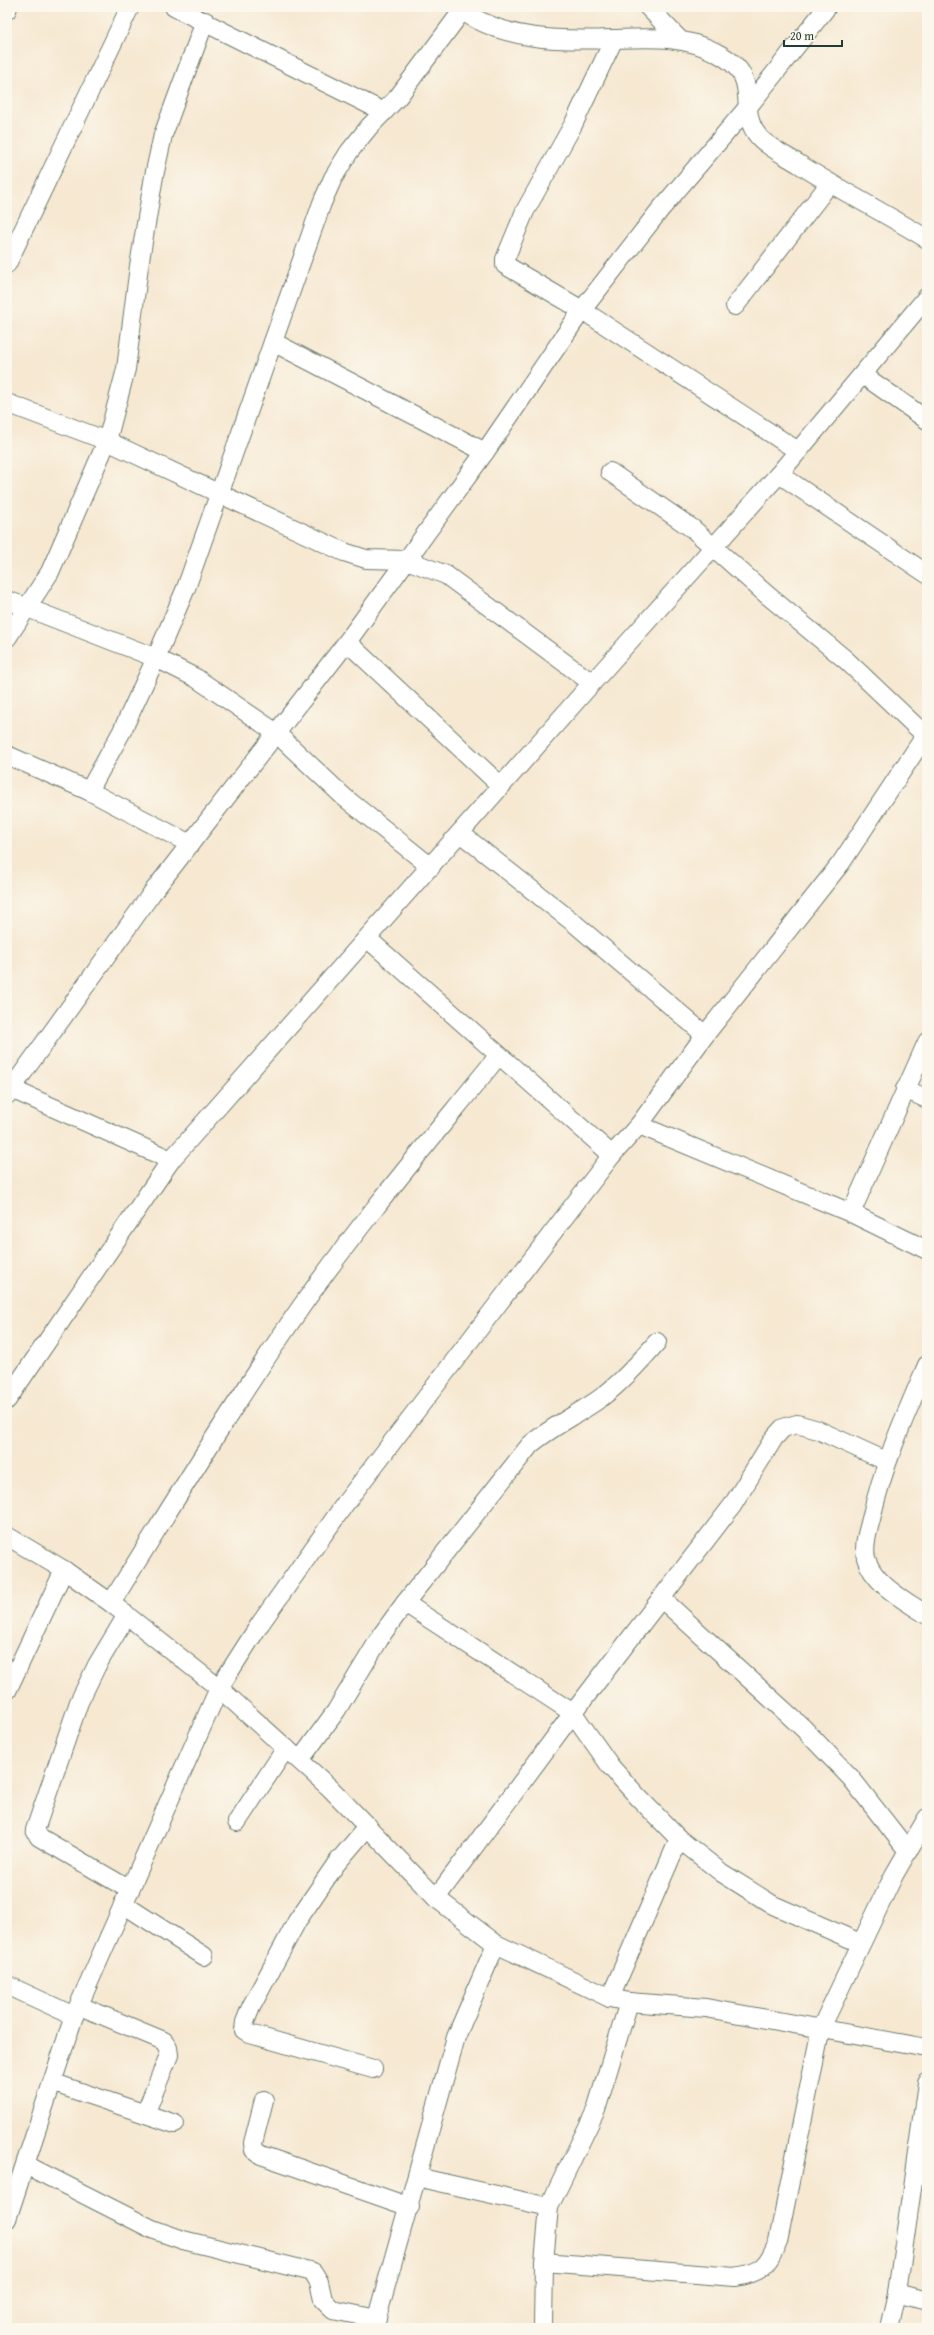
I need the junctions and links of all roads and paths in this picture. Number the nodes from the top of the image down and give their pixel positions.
1 (130, 7) edge
2 (174, 7) edge
3 (648, 7) edge
4 (459, 9) edge
5 (822, 9) edge
6 (205, 21) junction
7 (614, 39) junction
8 (679, 39) junction
9 (748, 107) junction
10 (384, 112) junction
11 (830, 183) junction
12 (927, 239) edge
13 (7, 264) edge
14 (927, 297) edge
15 (736, 306) dead end
16 (582, 310) junction
17 (273, 342) junction
18 (863, 375) junction
19 (7, 403) edge
20 (927, 420) edge
21 (107, 441) junction
22 (798, 451) junction
23 (485, 452) junction
24 (610, 472) dead end
25 (779, 474) junction
26 (220, 494) junction
27 (714, 548) junction
28 (406, 560) junction
29 (927, 574) edge
30 (7, 600) edge
31 (28, 607) junction
32 (7, 638) edge
33 (347, 642) junction
34 (156, 658) junction
35 (592, 683) junction
36 (276, 732) junction
37 (926, 737) edge
38 (7, 755) edge
39 (501, 786) junction
40 (89, 791) junction
41 (460, 833) junction
42 (190, 844) junction
43 (431, 867) junction
44 (368, 939) junction
45 (705, 1035) junction
46 (927, 1042) edge
47 (499, 1055) junction
48 (905, 1089) junction
49 (8, 1090) edge
50 (927, 1099) edge
51 (639, 1125) junction
52 (612, 1155) junction
53 (171, 1160) junction
54 (851, 1213) junction
55 (927, 1250) edge
56 (657, 1342) dead end
57 (927, 1365) edge
58 (7, 1400) edge
59 (886, 1461) junction
60 (7, 1536) edge
61 (64, 1570) junction
62 (662, 1599) junction
63 (111, 1603) junction
64 (405, 1603) junction
65 (927, 1615) edge
66 (127, 1616) junction
67 (219, 1688) junction
68 (7, 1691) edge
69 (573, 1713) junction
70 (286, 1748) junction
71 (300, 1760) junction
72 (927, 1818) edge
73 (237, 1822) dead end
74 (368, 1826) junction
75 (679, 1839) junction
76 (908, 1851) junction
77 (126, 1897) junction
78 (436, 1898) junction
79 (860, 1943) junction
80 (496, 1944) junction
81 (204, 1956) dead end
82 (7, 1985) edge
83 (610, 1998) junction
84 (629, 2002) junction
85 (78, 2011) junction
86 (821, 2028) junction
87 (927, 2048) edge
88 (373, 2069) dead end
89 (54, 2083) junction
90 (927, 2083) edge
91 (264, 2100) dead end
92 (146, 2114) junction
93 (175, 2124) dead end
94 (924, 2126) edge
95 (26, 2165) junction
96 (416, 2177) junction
97 (410, 2207) junction
98 (549, 2207) junction
99 (7, 2218) edge
100 (544, 2262) junction
101 (897, 2293) junction
102 (927, 2301) edge
103 (375, 2324) edge
104 (543, 2328) edge
105 (889, 2328) edge

1 - 13 street
2 - 6 street
3 - 8 street
4 - 7 street
4 - 10 street
5 - 9 street
6 - 10 street
6 - 21 street
7 - 8 street
7 - 16 street
8 - 9 street
9 - 11 street
9 - 16 street
10 - 17 street
11 - 12 street
11 - 15 street
14 - 18 street
16 - 22 street
16 - 23 street
17 - 23 street
17 - 26 street
18 - 20 street
18 - 22 street
19 - 21 street
21 - 26 street
21 - 31 street
22 - 25 street
23 - 28 street
24 - 27 street
25 - 27 street
25 - 29 street
26 - 28 street
26 - 34 street
27 - 35 street
27 - 37 street
28 - 33 street
28 - 35 street
30 - 31 street
31 - 32 street
31 - 34 street
33 - 36 street
33 - 39 street
34 - 36 street
34 - 40 street
35 - 39 street
36 - 42 street
36 - 43 street
37 - 45 street
38 - 40 street
39 - 41 street
40 - 42 street
41 - 43 street
41 - 45 street
42 - 49 street
43 - 44 street
44 - 47 street
44 - 53 street
45 - 51 street
46 - 48 street
47 - 52 street
47 - 63 street
48 - 50 street
48 - 54 street
49 - 53 street
51 - 52 street
51 - 54 street
52 - 67 street
53 - 58 street
54 - 55 street
56 - 64 street
57 - 59 street
59 - 62 street
59 - 65 street
60 - 61 street
61 - 63 street
61 - 68 street
62 - 69 street
62 - 76 street
63 - 66 street
64 - 69 street
64 - 71 street
66 - 67 street
66 - 77 street
67 - 70 street
67 - 77 street
69 - 75 street
69 - 78 street
70 - 71 street
70 - 73 street
71 - 74 street
72 - 76 street
74 - 78 street
74 - 88 street
75 - 79 street
75 - 83 street
76 - 79 street
77 - 81 street
77 - 85 street
78 - 80 street
79 - 86 street
80 - 83 street
80 - 96 street
82 - 85 street
83 - 84 street
84 - 86 street
84 - 98 street
85 - 89 street
85 - 92 street
86 - 87 street
86 - 100 street
89 - 92 street
89 - 95 street
90 - 94 street
91 - 97 street
92 - 93 street
94 - 101 street
95 - 99 street
95 - 103 street
96 - 97 street
96 - 98 street
97 - 103 street
98 - 100 street
100 - 104 street
101 - 102 street
101 - 105 street

